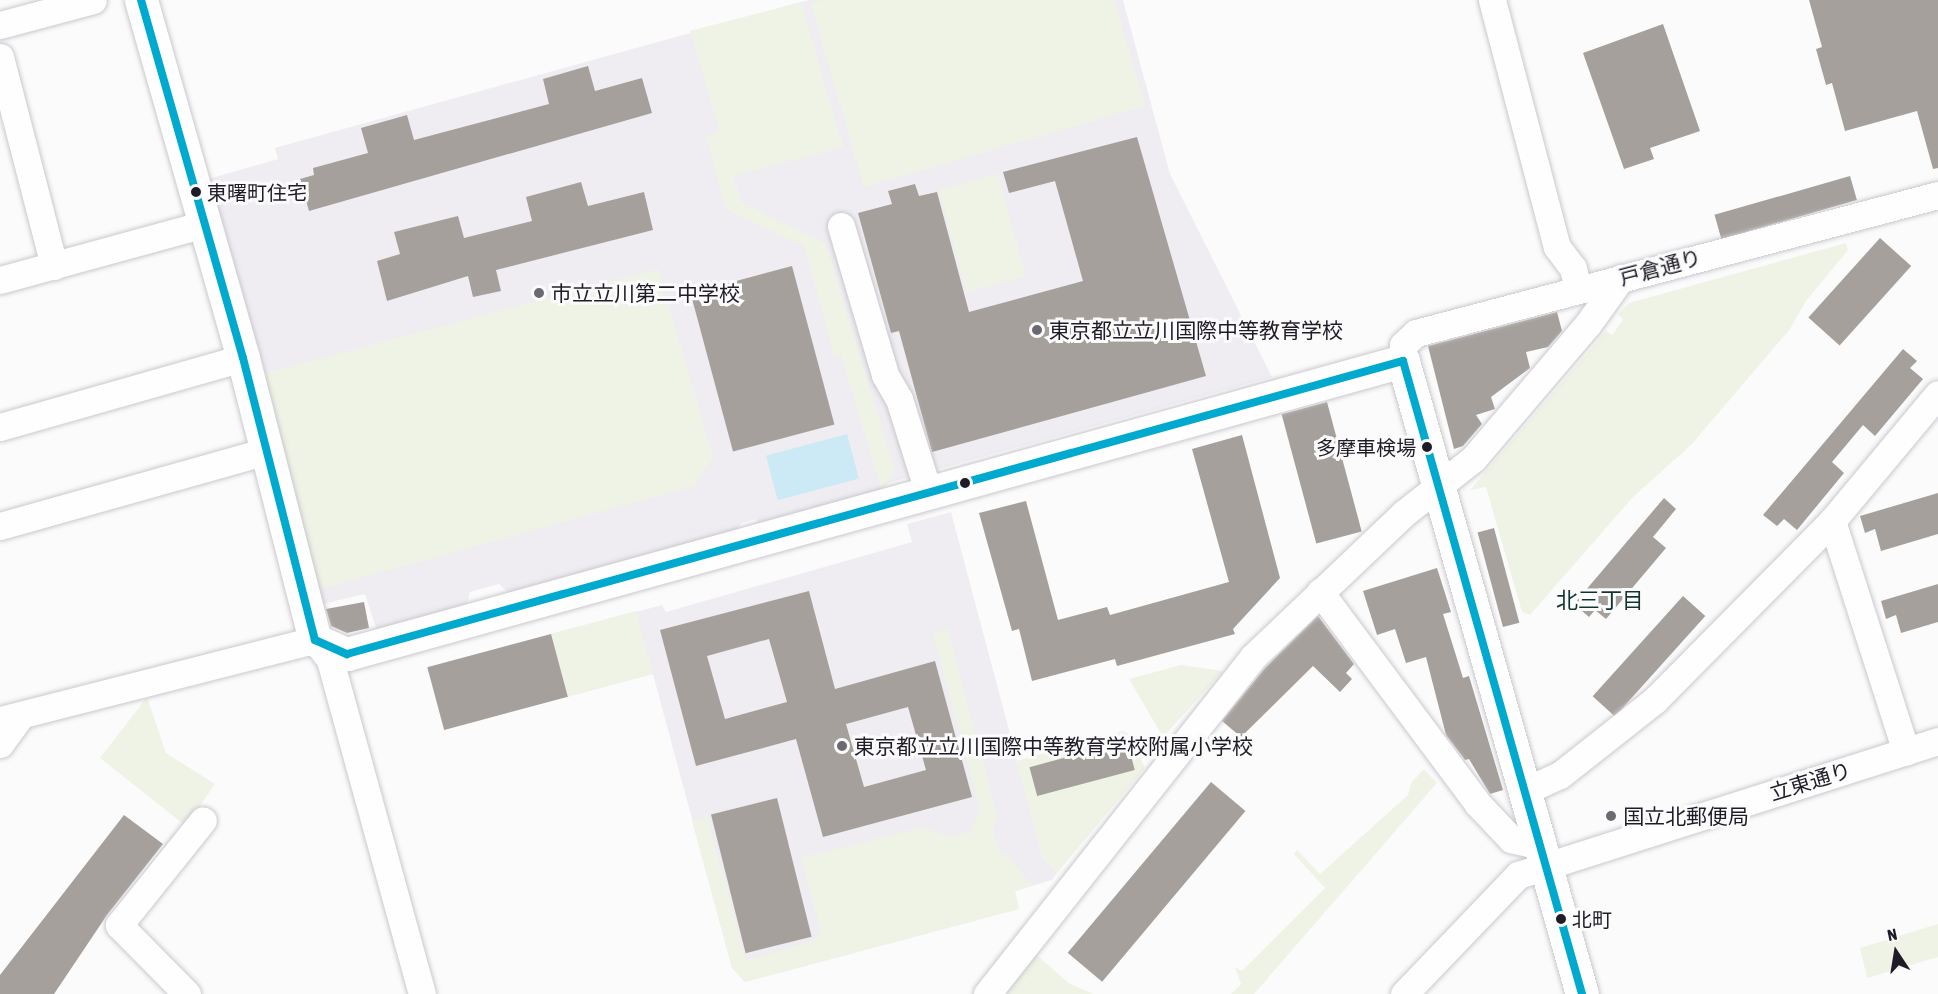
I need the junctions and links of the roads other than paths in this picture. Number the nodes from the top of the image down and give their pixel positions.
1 (93, 0) edge
2 (141, 0) edge
3 (1492, 0) edge
4 (0, 25) edge
5 (0, 57) edge
6 (1938, 195) edge
7 (205, 224) junction
8 (841, 226) dead end
9 (54, 266) junction
10 (1621, 278) junction
11 (0, 280) edge
12 (1578, 289) junction
13 (243, 358) junction
14 (1403, 361) junction
15 (1938, 394) edge
16 (0, 428) edge
17 (267, 451) junction
18 (1439, 482) junction
19 (929, 494) junction
20 (1832, 521) junction
21 (0, 526) edge
22 (1320, 592) junction
23 (315, 640) junction
24 (5, 721) edge
25 (1938, 741) edge
26 (1906, 751) junction
27 (1525, 791) junction
28 (203, 820) dead end
29 (1543, 855) junction
30 (187, 994) edge
31 (422, 994) edge
32 (987, 994) edge
33 (1404, 994) edge
34 (1582, 994) edge

1 - 4 street
2 - 7 main road
3 - 12 street
5 - 9 street
6 - 10 street, 戸倉通り
7 - 9 street
7 - 13 main road
8 - 19 street
9 - 11 street
10 - 12 street, 戸倉通り
10 - 18 street
12 - 14 street, 戸倉通り
13 - 16 street
13 - 17 main road
14 - 18 main road
14 - 19 main road
15 - 20 street
17 - 21 street
17 - 23 main road
18 - 22 street
18 - 27 main road
19 - 23 main road
20 - 26 street
20 - 27 street
22 - 29 street
22 - 32 street
23 - 24 street
23 - 31 street
25 - 26 street, 立東通り
26 - 29 street, 立東通り
27 - 29 main road
28 - 30 street
29 - 33 street, 立東通り
29 - 34 main road

